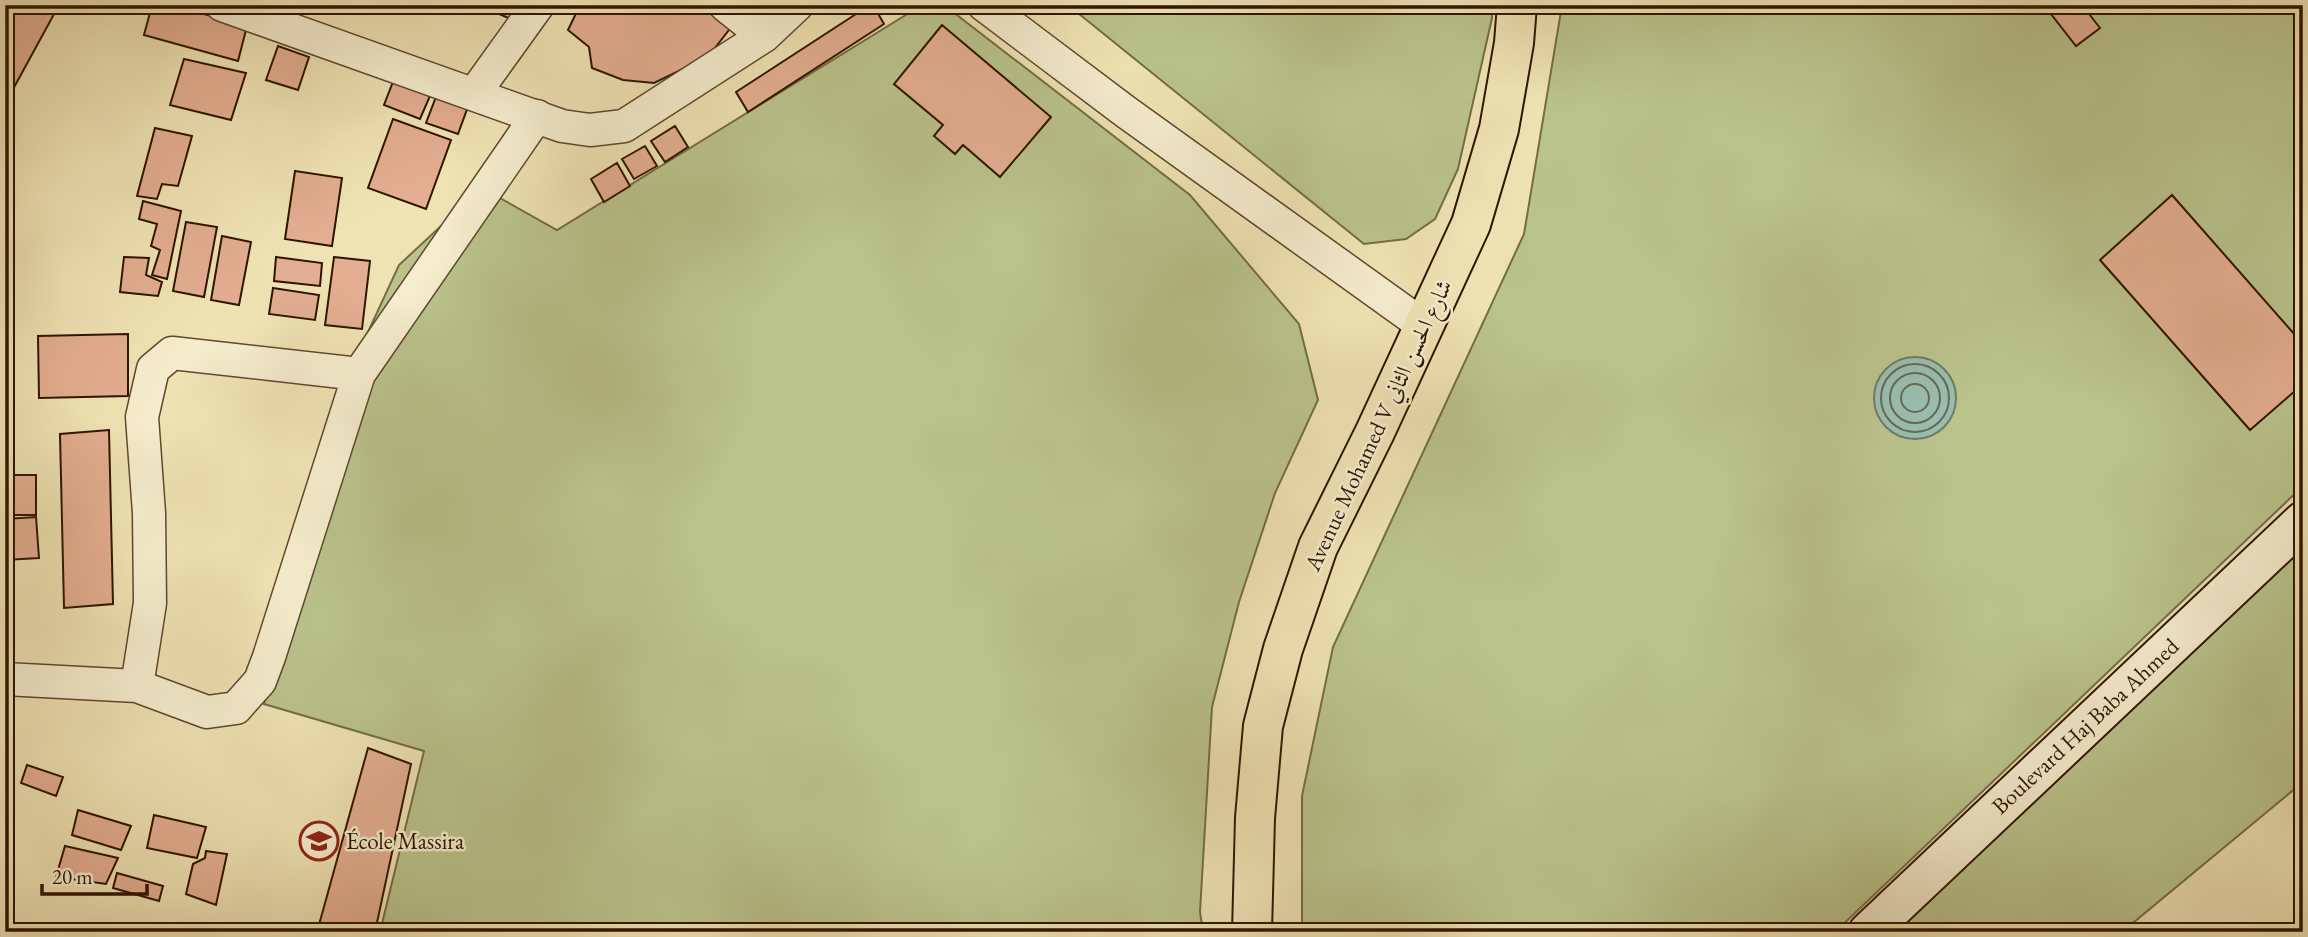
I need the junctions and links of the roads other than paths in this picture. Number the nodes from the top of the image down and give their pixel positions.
1 (538, 5) edge
2 (725, 5) edge
3 (797, 5) edge
4 (984, 5) edge
5 (1517, 5) edge
6 (230, 6) edge
7 (764, 36) junction
8 (474, 94) junction
9 (537, 116) junction
10 (1424, 326) junction
11 (359, 374) junction
12 (2303, 521) edge
13 (5, 679) edge
14 (136, 686) junction
15 (1252, 932) edge
16 (1868, 932) edge

1 - 8 street
2 - 7 street
3 - 7 street
4 - 10 street
5 - 10 main road, Avenue Mohamed V شارع الحسن الثاني
6 - 8 street
7 - 9 street
8 - 9 street
9 - 11 street
10 - 15 main road, Avenue Mohamed V شارع الحسن الثاني
11 - 14 street
11 - 14 street
12 - 16 main road, Boulevard Haj Baba Ahmed
13 - 14 street

